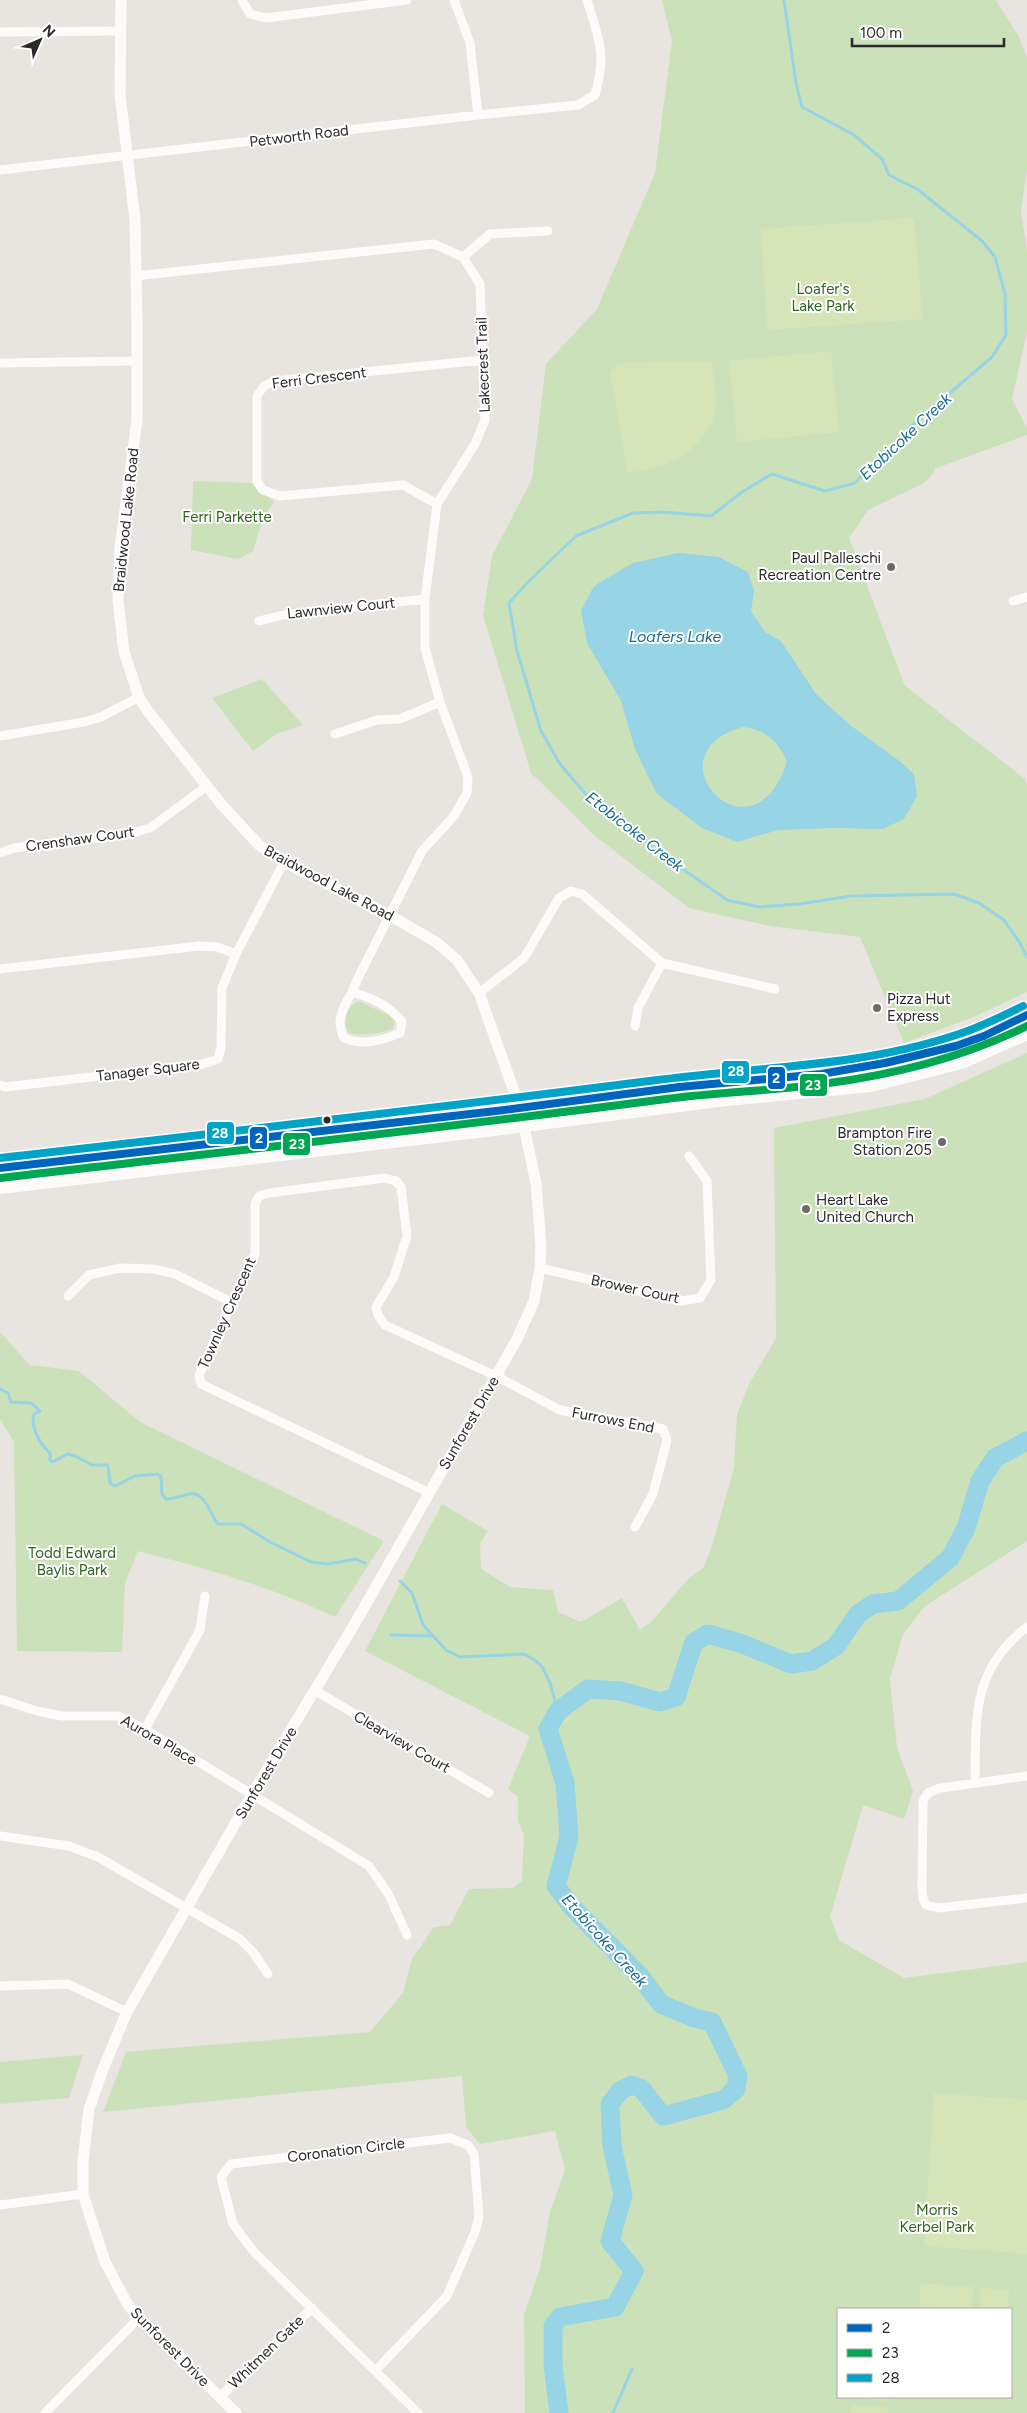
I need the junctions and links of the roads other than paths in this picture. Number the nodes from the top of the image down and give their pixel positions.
1 (121, 0) edge
2 (242, 0) edge
3 (407, 0) edge
4 (454, 0) edge
5 (587, 0) edge
6 (0, 32) edge
7 (119, 32) junction
8 (478, 115) junction
9 (127, 156) junction
10 (0, 170) edge
11 (548, 231) dead end
12 (463, 258) junction
13 (135, 276) junction
14 (483, 360) junction
15 (136, 361) junction
16 (0, 363) edge
17 (437, 504) junction
18 (1027, 598) edge
19 (425, 599) junction
20 (1013, 601) dead end
21 (259, 621) dead end
22 (139, 697) junction
23 (440, 702) junction
24 (335, 734) dead end
25 (0, 736) edge
26 (207, 786) junction
27 (0, 853) edge
28 (284, 862) junction
29 (390, 915) junction
30 (236, 954) junction
31 (662, 963) junction
32 (0, 969) edge
33 (776, 989) dead end
34 (352, 992) junction
35 (479, 993) junction
36 (1027, 1015) edge
37 (636, 1026) dead end
38 (1027, 1033) edge
39 (0, 1085) edge
40 (520, 1108) junction
41 (524, 1124) junction
42 (689, 1156) dead end
43 (0, 1168) edge
44 (0, 1187) edge
45 (540, 1268) junction
46 (68, 1296) dead end
47 (231, 1302) junction
48 (496, 1376) junction
49 (430, 1493) junction
50 (635, 1527) dead end
51 (205, 1596) dead end
52 (1027, 1627) edge
53 (316, 1691) junction
54 (0, 1699) edge
55 (145, 1729) junction
56 (1027, 1776) edge
57 (975, 1782) junction
58 (489, 1793) dead end
59 (251, 1796) junction
60 (0, 1836) edge
61 (1027, 1898) edge
62 (188, 1908) junction
63 (407, 1935) dead end
64 (268, 1974) dead end
65 (0, 1986) edge
66 (127, 2012) junction
67 (83, 2194) junction
68 (0, 2205) edge
69 (312, 2308) junction
70 (139, 2318) junction
71 (376, 2370) junction
72 (220, 2397) junction
73 (52, 2405) junction
74 (45, 2413) edge
75 (60, 2413) edge
76 (236, 2413) edge
77 (418, 2413) edge

1 - 7 street, Braidwood Lake Road
2 - 3 street
4 - 8 street
5 - 8 street, Petworth Road
6 - 7 street
7 - 9 street, Braidwood Lake Road
8 - 9 street, Petworth Road
9 - 10 street, Petworth Road
9 - 13 street, Braidwood Lake Road
11 - 12 street
12 - 13 street
12 - 14 street, Lakecrest Trail
13 - 15 street, Braidwood Lake Road
14 - 17 street, Lakecrest Trail
14 - 17 street, Ferri Crescent
15 - 16 street
15 - 22 street, Braidwood Lake Road
17 - 19 street, Lakecrest Trail
18 - 20 street
19 - 21 street, Lawnview Court
19 - 23 street, Lakecrest Trail
22 - 25 street
22 - 26 street, Braidwood Lake Road
23 - 24 street
23 - 29 street, Lakecrest Trail
26 - 27 street, Crenshaw Court
26 - 28 street, Braidwood Lake Road
28 - 29 street, Braidwood Lake Road
28 - 30 street, Tanager Square
29 - 34 street, Lakecrest Trail
29 - 35 street, Braidwood Lake Road
30 - 32 street
30 - 39 street, Tanager Square
31 - 33 street
31 - 35 street
31 - 37 street
34 - 34 street
35 - 40 street, Braidwood Lake Road
36 - 40 main road
38 - 41 main road
40 - 41 street, Sunforest Drive
40 - 43 main road
41 - 44 main road
41 - 45 street, Sunforest Drive
42 - 45 street, Brower Court
45 - 48 street, Sunforest Drive
46 - 47 street
47 - 48 street, Townley Crescent
47 - 49 street, Townley Crescent
48 - 49 street, Sunforest Drive
48 - 50 street, Furrows End
49 - 53 street, Sunforest Drive
51 - 55 street
52 - 57 street
53 - 58 street, Clearview Court
53 - 59 street, Sunforest Drive
54 - 55 street, Aurora Place
55 - 59 street, Aurora Place
56 - 57 street
57 - 61 street
59 - 62 street, Sunforest Drive
59 - 63 street, Aurora Place
60 - 62 street
62 - 64 street
62 - 66 street, Sunforest Drive
65 - 66 street
66 - 67 street, Sunforest Drive
67 - 68 street
67 - 70 street, Sunforest Drive
69 - 71 street, Coronation Circle
69 - 71 street, Coronation Circle
69 - 72 street, Whitmen Gate
70 - 72 street, Sunforest Drive
70 - 73 street
71 - 77 street, Coronation Circle
72 - 76 street, Sunforest Drive
73 - 74 street
73 - 75 street

